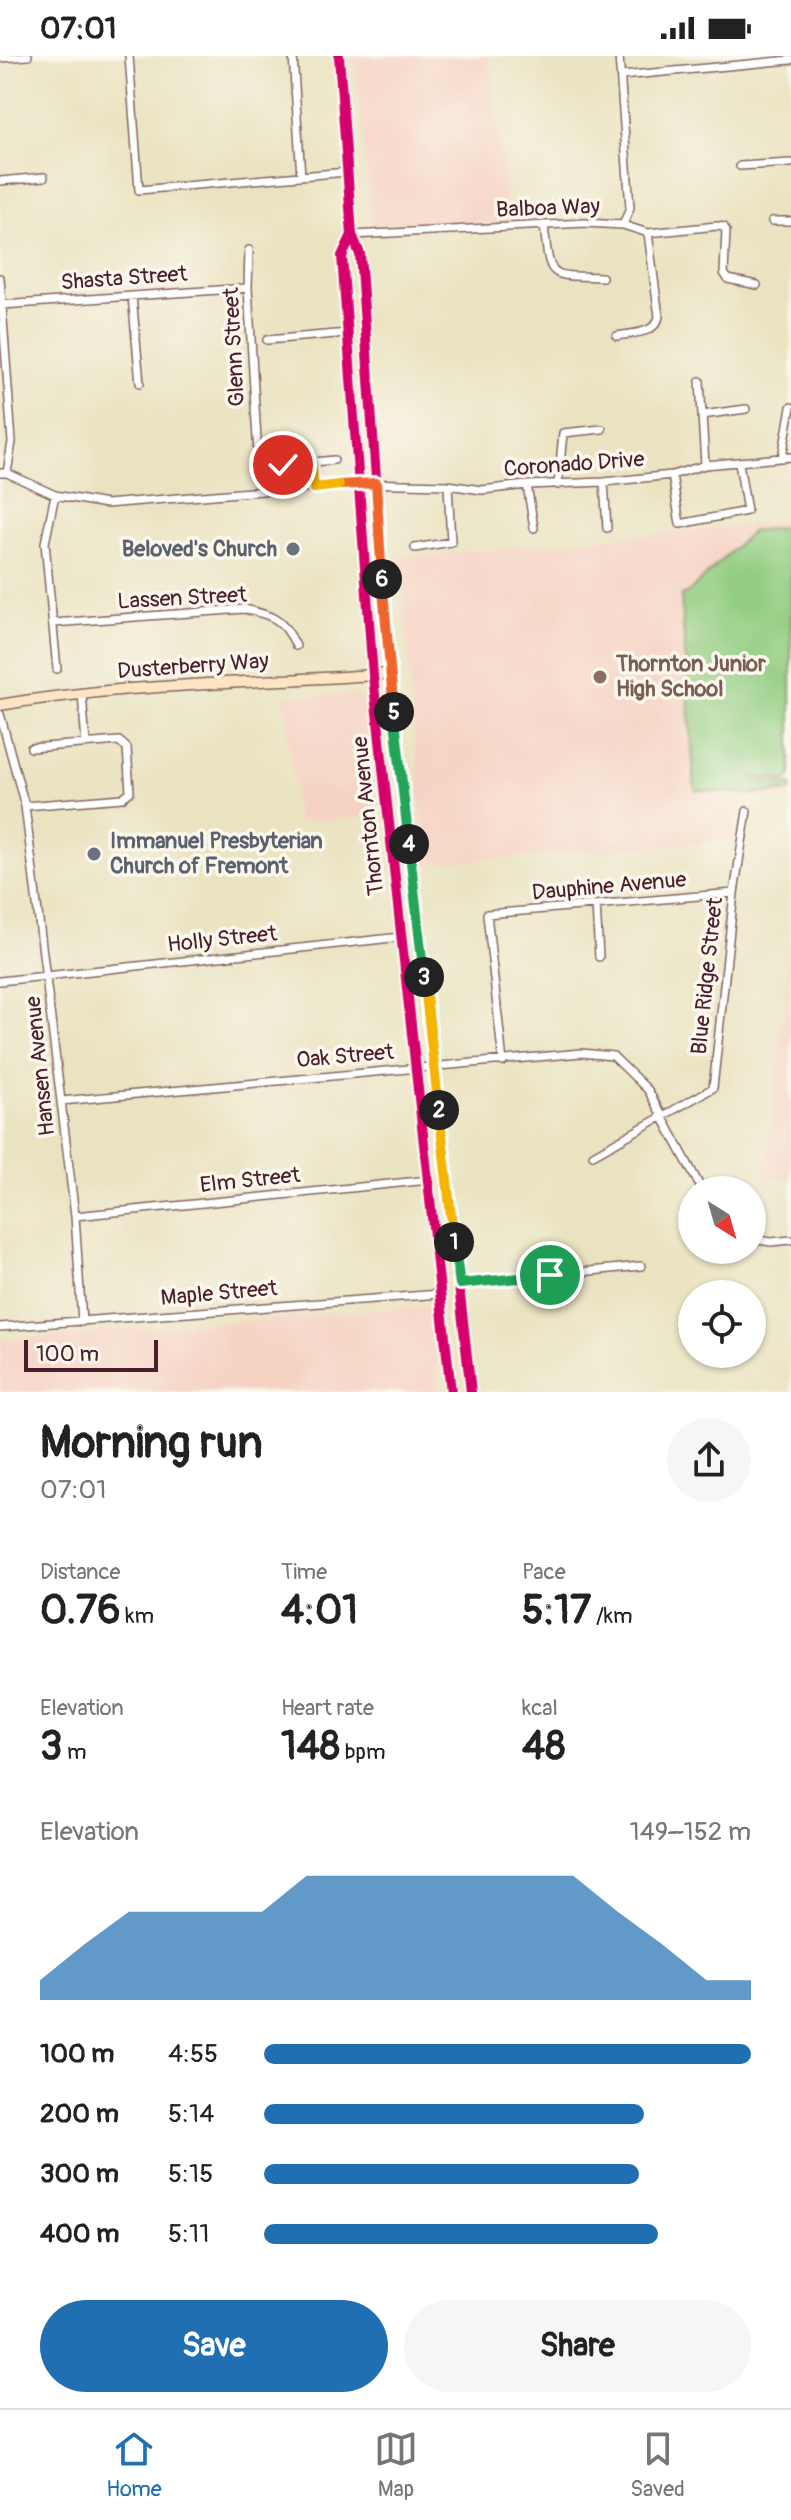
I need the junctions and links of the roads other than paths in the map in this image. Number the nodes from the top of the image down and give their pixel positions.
1 (28, 56) edge
2 (129, 56) edge
3 (293, 56) edge
4 (339, 56) edge
5 (619, 56) edge
6 (0, 58) edge
7 (791, 60) edge
8 (621, 76) junction
9 (791, 163) edge
10 (740, 166) dead end
11 (347, 172) junction
12 (301, 176) junction
13 (44, 177) dead end
14 (0, 181) edge
15 (772, 221) dead end
16 (791, 221) edge
17 (544, 225) junction
18 (623, 225) junction
19 (648, 233) junction
20 (352, 235) junction
21 (249, 250) dead end
22 (602, 277) dead end
23 (0, 278) edge
24 (757, 285) dead end
25 (248, 288) junction
26 (132, 296) junction
27 (2, 305) junction
28 (348, 333) junction
29 (617, 336) dead end
30 (267, 340) dead end
31 (700, 381) dead end
32 (140, 383) dead end
33 (791, 407) edge
34 (746, 409) dead end
35 (702, 415) junction
36 (602, 429) dead end
37 (787, 458) edge
38 (334, 460) dead end
39 (311, 462) junction
40 (739, 463) junction
41 (283, 465) dead end
42 (705, 465) junction
43 (3, 473) edge
44 (672, 475) junction
45 (604, 482) junction
46 (359, 483) junction
47 (376, 483) junction
48 (448, 485) junction
49 (527, 485) junction
50 (558, 485) junction
51 (314, 488) junction
52 (260, 490) junction
53 (55, 495) junction
54 (534, 528) dead end
55 (607, 528) dead end
56 (415, 548) dead end
57 (53, 623) junction
58 (296, 646) dead end
59 (57, 669) dead end
60 (390, 674) junction
61 (373, 676) junction
62 (82, 694) junction
63 (0, 705) edge
64 (0, 714) edge
65 (86, 743) junction
66 (31, 748) dead end
67 (25, 806) junction
68 (747, 811) dead end
69 (734, 893) junction
70 (596, 905) junction
71 (401, 937) junction
72 (599, 957) dead end
73 (48, 977) junction
74 (0, 981) edge
75 (503, 1062) junction
76 (417, 1068) junction
77 (434, 1068) junction
78 (61, 1101) junction
79 (662, 1116) junction
80 (593, 1155) dead end
81 (694, 1176) edge
82 (429, 1180) junction
83 (75, 1216) junction
84 (791, 1240) edge
85 (766, 1241) edge
86 (641, 1266) dead end
87 (460, 1284) junction
88 (440, 1294) junction
89 (82, 1322) junction
90 (0, 1327) edge
91 (451, 1392) edge
92 (471, 1392) edge

1 - 6 street
2 - 12 street
3 - 12 street
4 - 11 main road, Thornton Avenue
5 - 8 street, Balboa Way
7 - 8 street
8 - 18 street, Balboa Way
9 - 10 street
11 - 12 street
11 - 20 main road, Thornton Avenue
13 - 14 street
15 - 16 street
17 - 18 street, Balboa Way
17 - 20 street, Balboa Way
17 - 22 street
18 - 19 street
19 - 24 street
19 - 29 street
20 - 28 main road, Thornton Avenue
20 - 47 main road, Thornton Avenue
21 - 25 street, Glenn Street
23 - 27 street
25 - 26 street, Shasta Street
25 - 52 street, Glenn Street
26 - 27 street, Shasta Street
26 - 32 street
27 - 43 street
28 - 30 street
28 - 46 main road, Thornton Avenue
31 - 35 street
33 - 37 street
34 - 35 street
35 - 42 street
36 - 50 street
37 - 40 street, Coronado Drive
38 - 39 street
39 - 41 street
39 - 51 street
40 - 42 street, Coronado Drive
40 - 44 street
42 - 44 street, Coronado Drive
43 - 53 street, Coronado Drive
44 - 45 street, Coronado Drive
45 - 50 street, Coronado Drive
45 - 55 street
46 - 47 street, Coronado Drive
46 - 51 street, Coronado Drive
46 - 61 main road, Thornton Avenue
47 - 48 street, Coronado Drive
47 - 60 main road, Thornton Avenue
48 - 49 street, Coronado Drive
48 - 56 street
49 - 50 street, Coronado Drive
49 - 54 street
51 - 52 street, Coronado Drive
52 - 53 street, Coronado Drive
53 - 57 street
57 - 58 street, Lassen Street
57 - 59 street
60 - 61 main road, Dusterberry Way
60 - 77 main road, Thornton Avenue
61 - 62 main road, Dusterberry Way
61 - 71 main road, Thornton Avenue
62 - 63 main road, Dusterberry Way
62 - 65 street
64 - 67 street, Hansen Avenue
65 - 66 street
65 - 67 street
67 - 73 street, Hansen Avenue
68 - 69 street, Blue Ridge Street
69 - 70 street, Dauphine Avenue
69 - 79 street, Blue Ridge Street
70 - 72 street
70 - 75 street, Dauphine Avenue
71 - 73 street, Holly Street
71 - 76 main road, Thornton Avenue
73 - 74 street, Holly Street
73 - 78 street, Hansen Avenue
75 - 77 street, Oak Street
75 - 79 street, Oak Street
76 - 77 street, Oak Street
76 - 78 street, Oak Street
76 - 82 main road, Thornton Avenue
77 - 87 main road, Thornton Avenue
78 - 83 street, Hansen Avenue
79 - 80 street
79 - 81 street, Oak Street
82 - 83 street, Elm Street
82 - 88 main road, Thornton Avenue
83 - 89 street, Hansen Avenue
84 - 85 street
86 - 87 street
87 - 92 main road, Thornton Avenue
88 - 89 street, Maple Street
88 - 91 main road, Thornton Avenue
89 - 90 street, Maple Street

